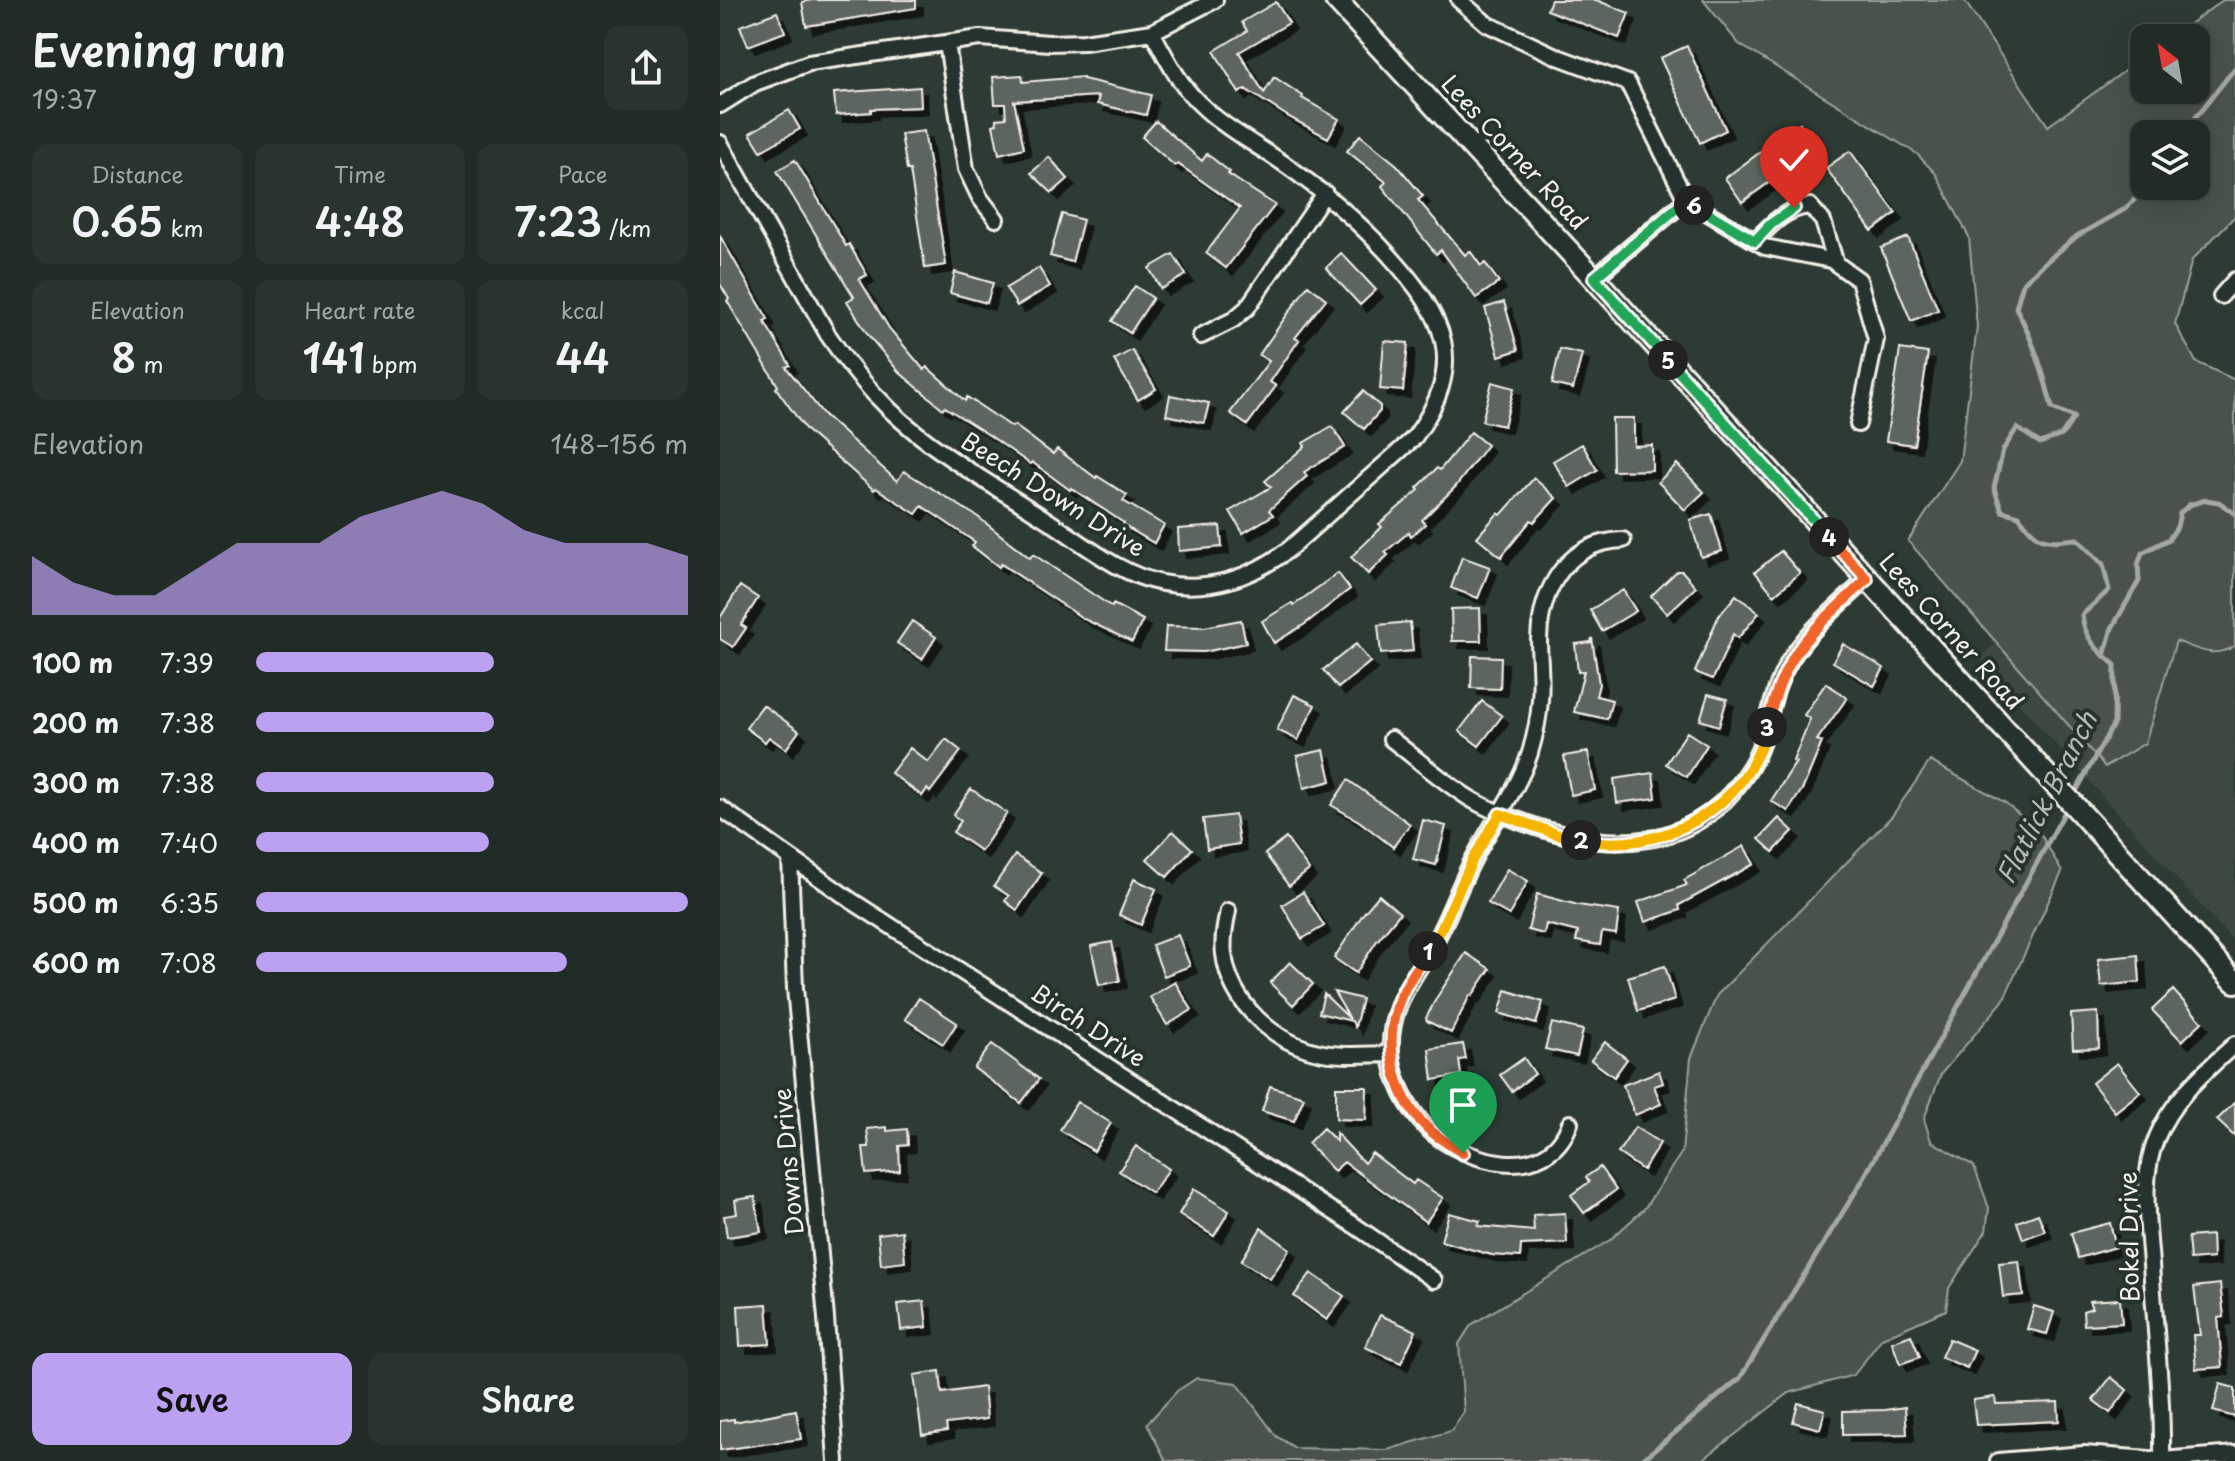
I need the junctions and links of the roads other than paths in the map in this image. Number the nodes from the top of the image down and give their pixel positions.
1 (1215, 0) edge
2 (1336, 0) edge
3 (1459, 0) edge
4 (1152, 32) junction
5 (947, 43) junction
6 (720, 105) edge
7 (720, 143) edge
8 (1325, 193) junction
9 (1686, 200) junction
10 (996, 219) dead end
11 (1755, 241) junction
12 (1836, 264) junction
13 (1594, 278) junction
14 (2235, 280) edge
15 (2221, 296) dead end
16 (1201, 336) dead end
17 (1858, 424) dead end
18 (1623, 540) dead end
19 (1867, 579) junction
20 (1391, 739) dead end
21 (720, 808) edge
22 (1500, 814) junction
23 (790, 858) junction
24 (1228, 911) dead end
25 (2235, 982) edge
26 (2235, 1044) edge
27 (1391, 1054) junction
28 (1570, 1123) dead end
29 (1434, 1280) dead end
30 (2235, 1454) edge
31 (2162, 1460) edge
32 (836, 1461) edge
33 (1998, 1461) edge

1 - 4 street
2 - 13 street, Lees Corner Road
3 - 9 street
4 - 5 street
4 - 8 street, Beech Down Drive
5 - 6 street
5 - 10 street
7 - 8 street, Beech Down Drive
8 - 16 street
9 - 11 street
9 - 13 street
11 - 12 street
11 - 12 street
12 - 17 street
13 - 19 street, Lees Corner Road
14 - 15 street
18 - 22 street
19 - 22 street
19 - 25 street, Lees Corner Road
20 - 22 street
21 - 23 street, Birch Drive
22 - 27 street
23 - 29 street, Birch Drive
23 - 32 street, Downs Drive
24 - 27 street
26 - 31 street, Bokel Drive
27 - 28 street
30 - 31 street
31 - 33 street

